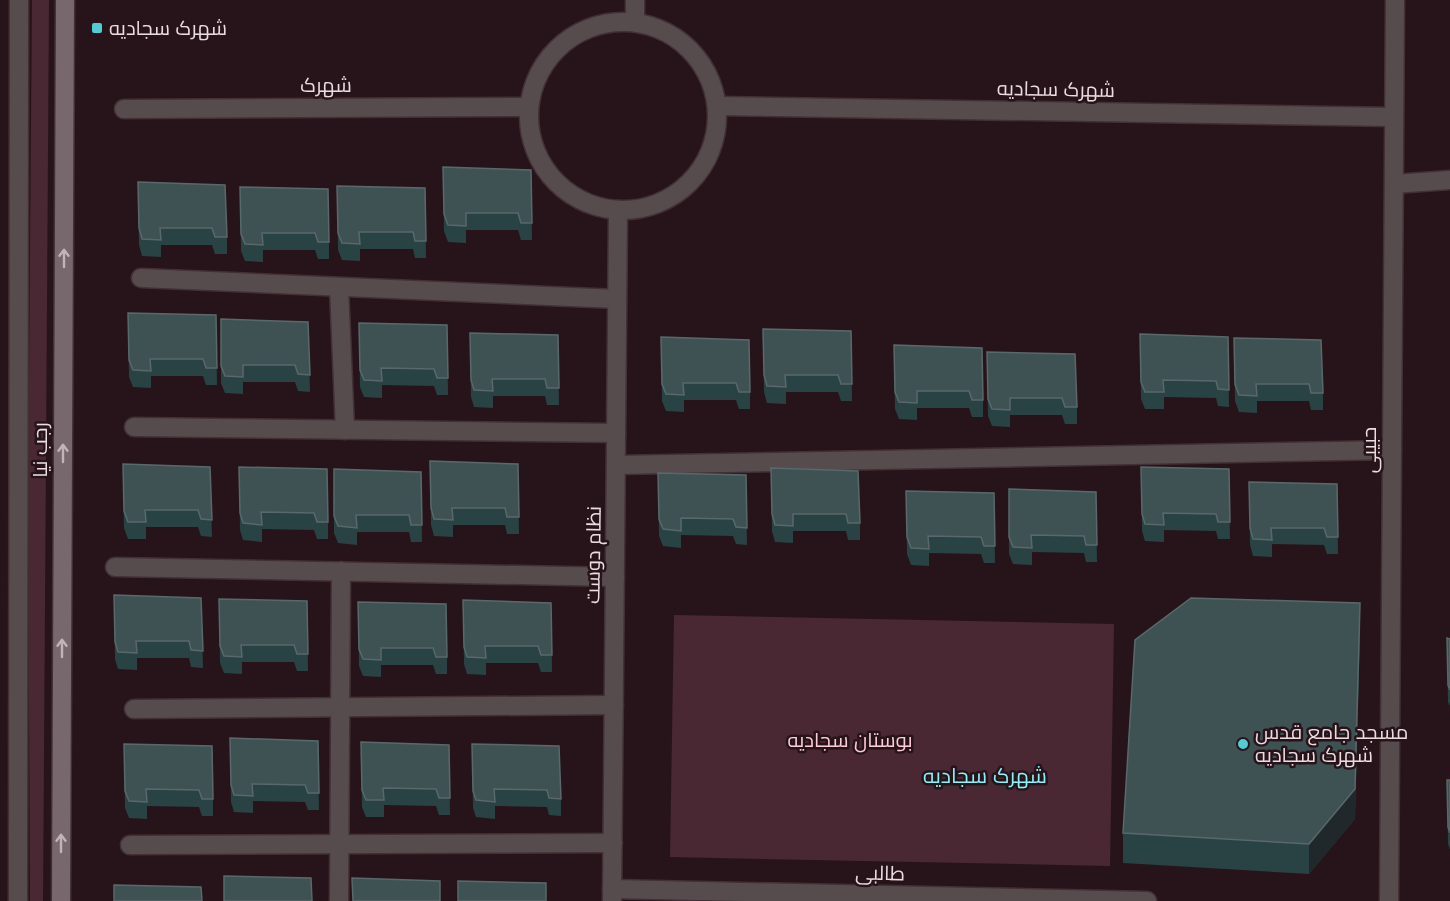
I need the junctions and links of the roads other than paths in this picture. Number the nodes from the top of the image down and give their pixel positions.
1 (19, 0) edge
2 (65, 0) edge
3 (634, 0) edge
4 (1395, 0) edge
5 (635, 22) junction
6 (717, 106) junction
7 (529, 107) junction
8 (124, 109) dead end
9 (1394, 117) junction
10 (1450, 180) edge
11 (1394, 184) junction
12 (618, 210) junction
13 (141, 278) dead end
14 (339, 287) junction
15 (617, 299) junction
16 (134, 427) dead end
17 (345, 430) junction
18 (616, 434) junction
19 (1392, 450) junction
20 (616, 465) junction
21 (115, 567) dead end
22 (341, 571) junction
23 (615, 577) junction
24 (614, 705) junction
25 (340, 708) junction
26 (134, 710) dead end
27 (613, 843) junction
28 (340, 844) junction
29 (130, 845) dead end
30 (612, 895) edge
31 (884, 898) edge
32 (18, 901) edge
33 (61, 901) edge
34 (339, 901) edge
35 (1121, 901) edge
36 (1147, 901) edge
37 (1389, 901) edge

1 - 32 street
33 -> 2 main road, رجب نیا
3 - 5 street
4 - 9 street, حبیبی
5 - 6 street
5 - 7 street
6 - 9 street, شهرک سجادیه
6 - 12 street
7 - 8 street, شهرک
7 - 12 street
9 - 11 street, حبیبی
10 - 11 street
11 - 19 street, حبیبی
12 - 15 street, نظام دوست
13 - 14 street
14 - 15 street
14 - 17 street
15 - 18 street, نظام دوست
16 - 17 street
17 - 18 street
18 - 20 street, نظام دوست
19 - 20 street
19 - 37 street, حبیبی
20 - 23 street, نظام دوست
21 - 22 street
22 - 23 street
22 - 25 street
23 - 24 street, نظام دوست
24 - 25 street
24 - 27 street, نظام دوست
25 - 26 street
25 - 28 street
27 - 28 street
27 - 30 street, نظام دوست
28 - 29 street
28 - 34 street
30 - 31 street, طالبی
31 - 35 street, طالبی
35 - 36 street, طالبی

